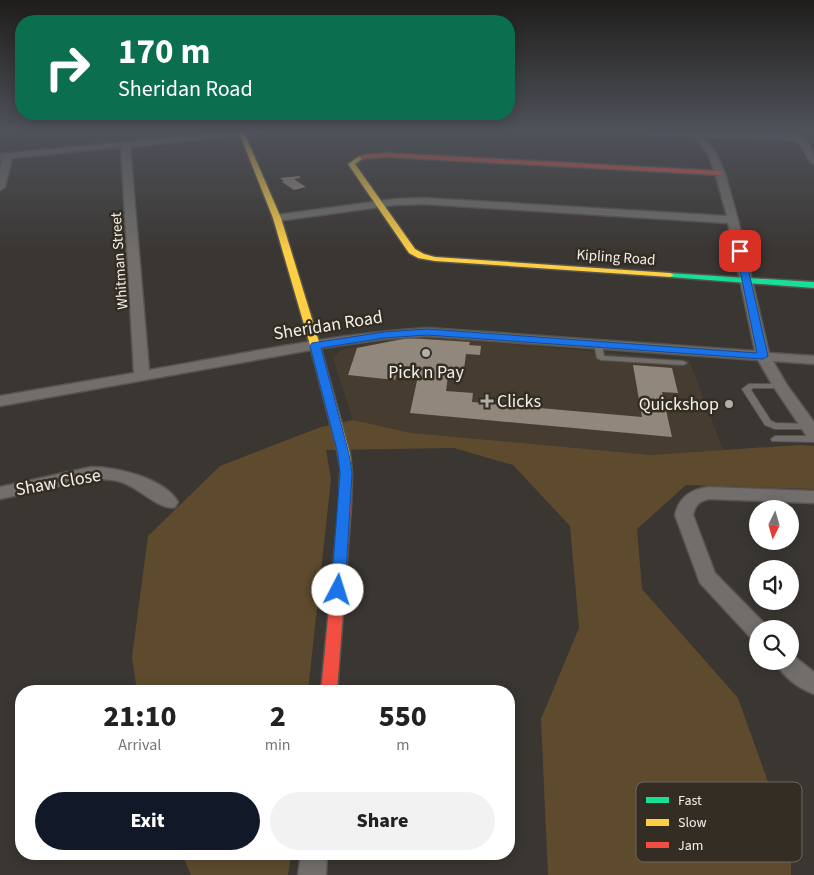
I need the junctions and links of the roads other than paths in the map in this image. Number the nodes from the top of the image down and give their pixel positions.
1 (2, 171) edge
2 (127, 171) edge
3 (257, 171) edge
4 (355, 171) edge
5 (681, 171) edge
6 (720, 173) joint
7 (0, 187) edge
8 (380, 204) junction
9 (277, 218) junction
10 (733, 220) junction
11 (746, 281) junction
12 (814, 285) edge
13 (598, 344) junction
14 (315, 346) junction
15 (763, 356) junction
16 (814, 360) edge
17 (683, 363) dead end
18 (142, 376) junction
19 (780, 386) junction
20 (0, 401) edge
21 (811, 430) edge
22 (814, 439) edge
23 (775, 440) dead end
24 (0, 493) edge
25 (814, 497) edge
26 (169, 502) dead end
27 (749, 621) edge
28 (795, 670) edge
29 (814, 684) edge
30 (330, 685) edge
31 (313, 860) edge
32 (312, 875) edge

1 - 7 street
2 - 18 street, Whitman Street
3 - 9 street
4 - 8 street
5 - 6 street
6 - 10 street
8 - 9 street
8 - 10 street
8 - 11 street, Kipling Road
9 - 14 street
10 - 11 street
11 - 12 street, Kipling Road
11 - 15 street
13 - 14 street, Sheridan Road
13 - 15 street, Sheridan Road
13 - 17 lane
14 - 18 street, Sheridan Road
14 - 30 street
15 - 16 street, Sheridan Road
15 - 19 street
18 - 20 street, Sheridan Road
19 - 21 street
19 - 21 lane
22 - 23 lane
24 - 26 street, Shaw Close
25 - 27 street
28 - 29 street
31 - 32 street

